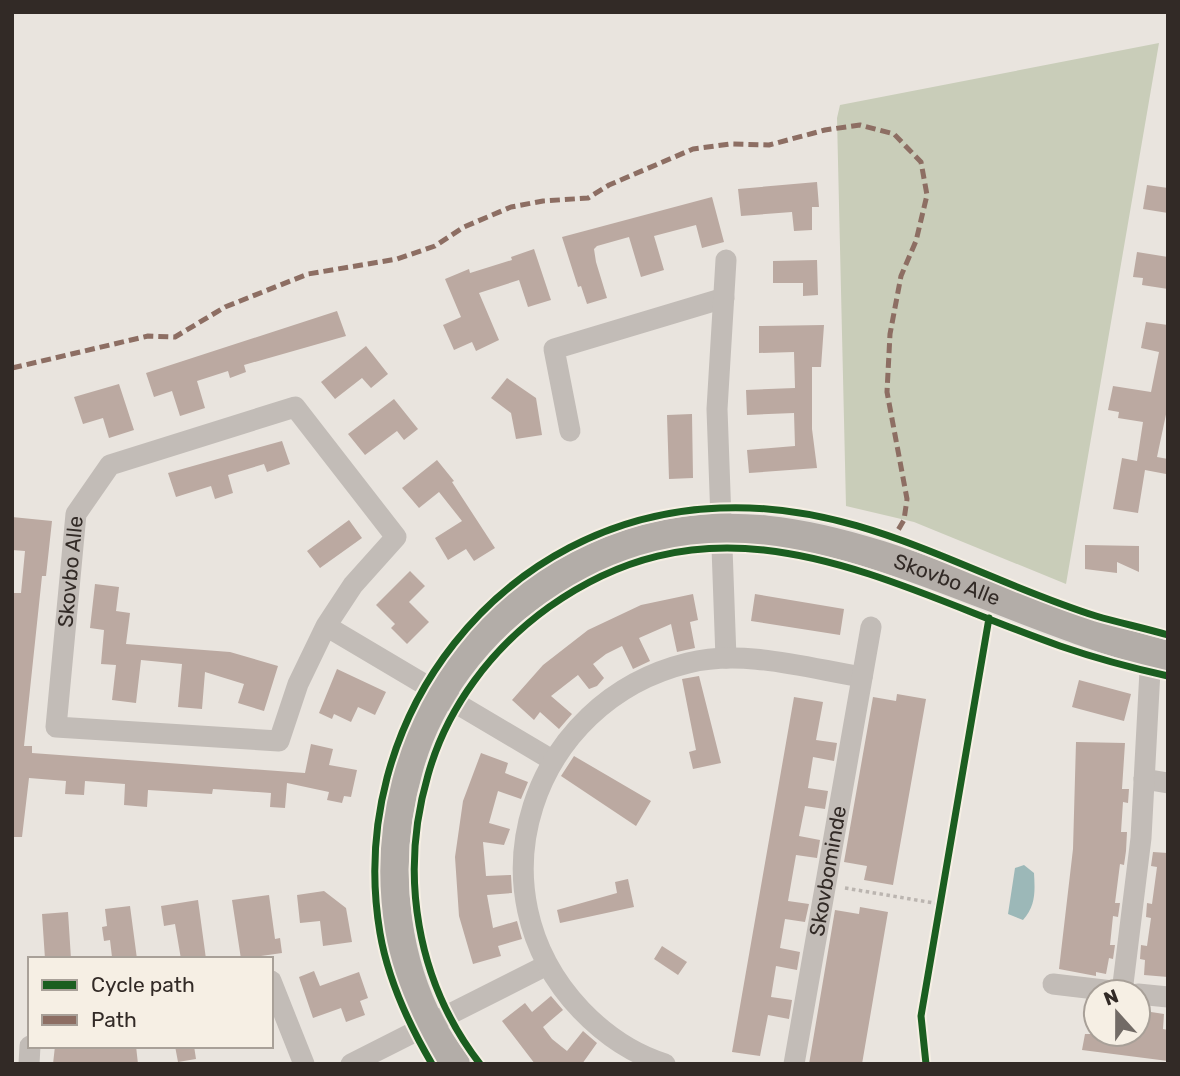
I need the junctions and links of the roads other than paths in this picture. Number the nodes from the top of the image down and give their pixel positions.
1 (726, 260) dead end
2 (724, 298) junction
3 (570, 431) dead end
4 (721, 528) junction
5 (326, 626) junction
6 (871, 627) dead end
7 (1159, 654) edge
8 (726, 658) junction
9 (862, 677) junction
10 (440, 694) junction
11 (552, 760) junction
12 (1144, 779) junction
13 (1168, 783) edge
14 (547, 965) junction
15 (1123, 978) edge
16 (1052, 984) dead end
17 (273, 986) edge
18 (1082, 987) edge
19 (430, 1024) junction
20 (304, 1064) edge
21 (351, 1064) edge
22 (455, 1064) edge
23 (665, 1064) edge
24 (794, 1064) edge

1 - 2 street
2 - 3 street
2 - 4 street
4 - 7 street, Skovbo Alle
4 - 8 street
4 - 10 street, Skovbo Alle
5 - 5 street, Skovbo Alle
5 - 10 street
6 - 9 street, Skovbominde
7 - 12 street
8 - 9 street
8 - 11 street
9 - 24 street, Skovbominde
10 - 11 street
10 - 19 street, Skovbo Alle
11 - 14 street
12 - 13 street
12 - 15 street
14 - 19 street
14 - 23 street
16 - 18 street
17 - 20 street
19 - 21 street
19 - 22 street, Skovbo Alle

